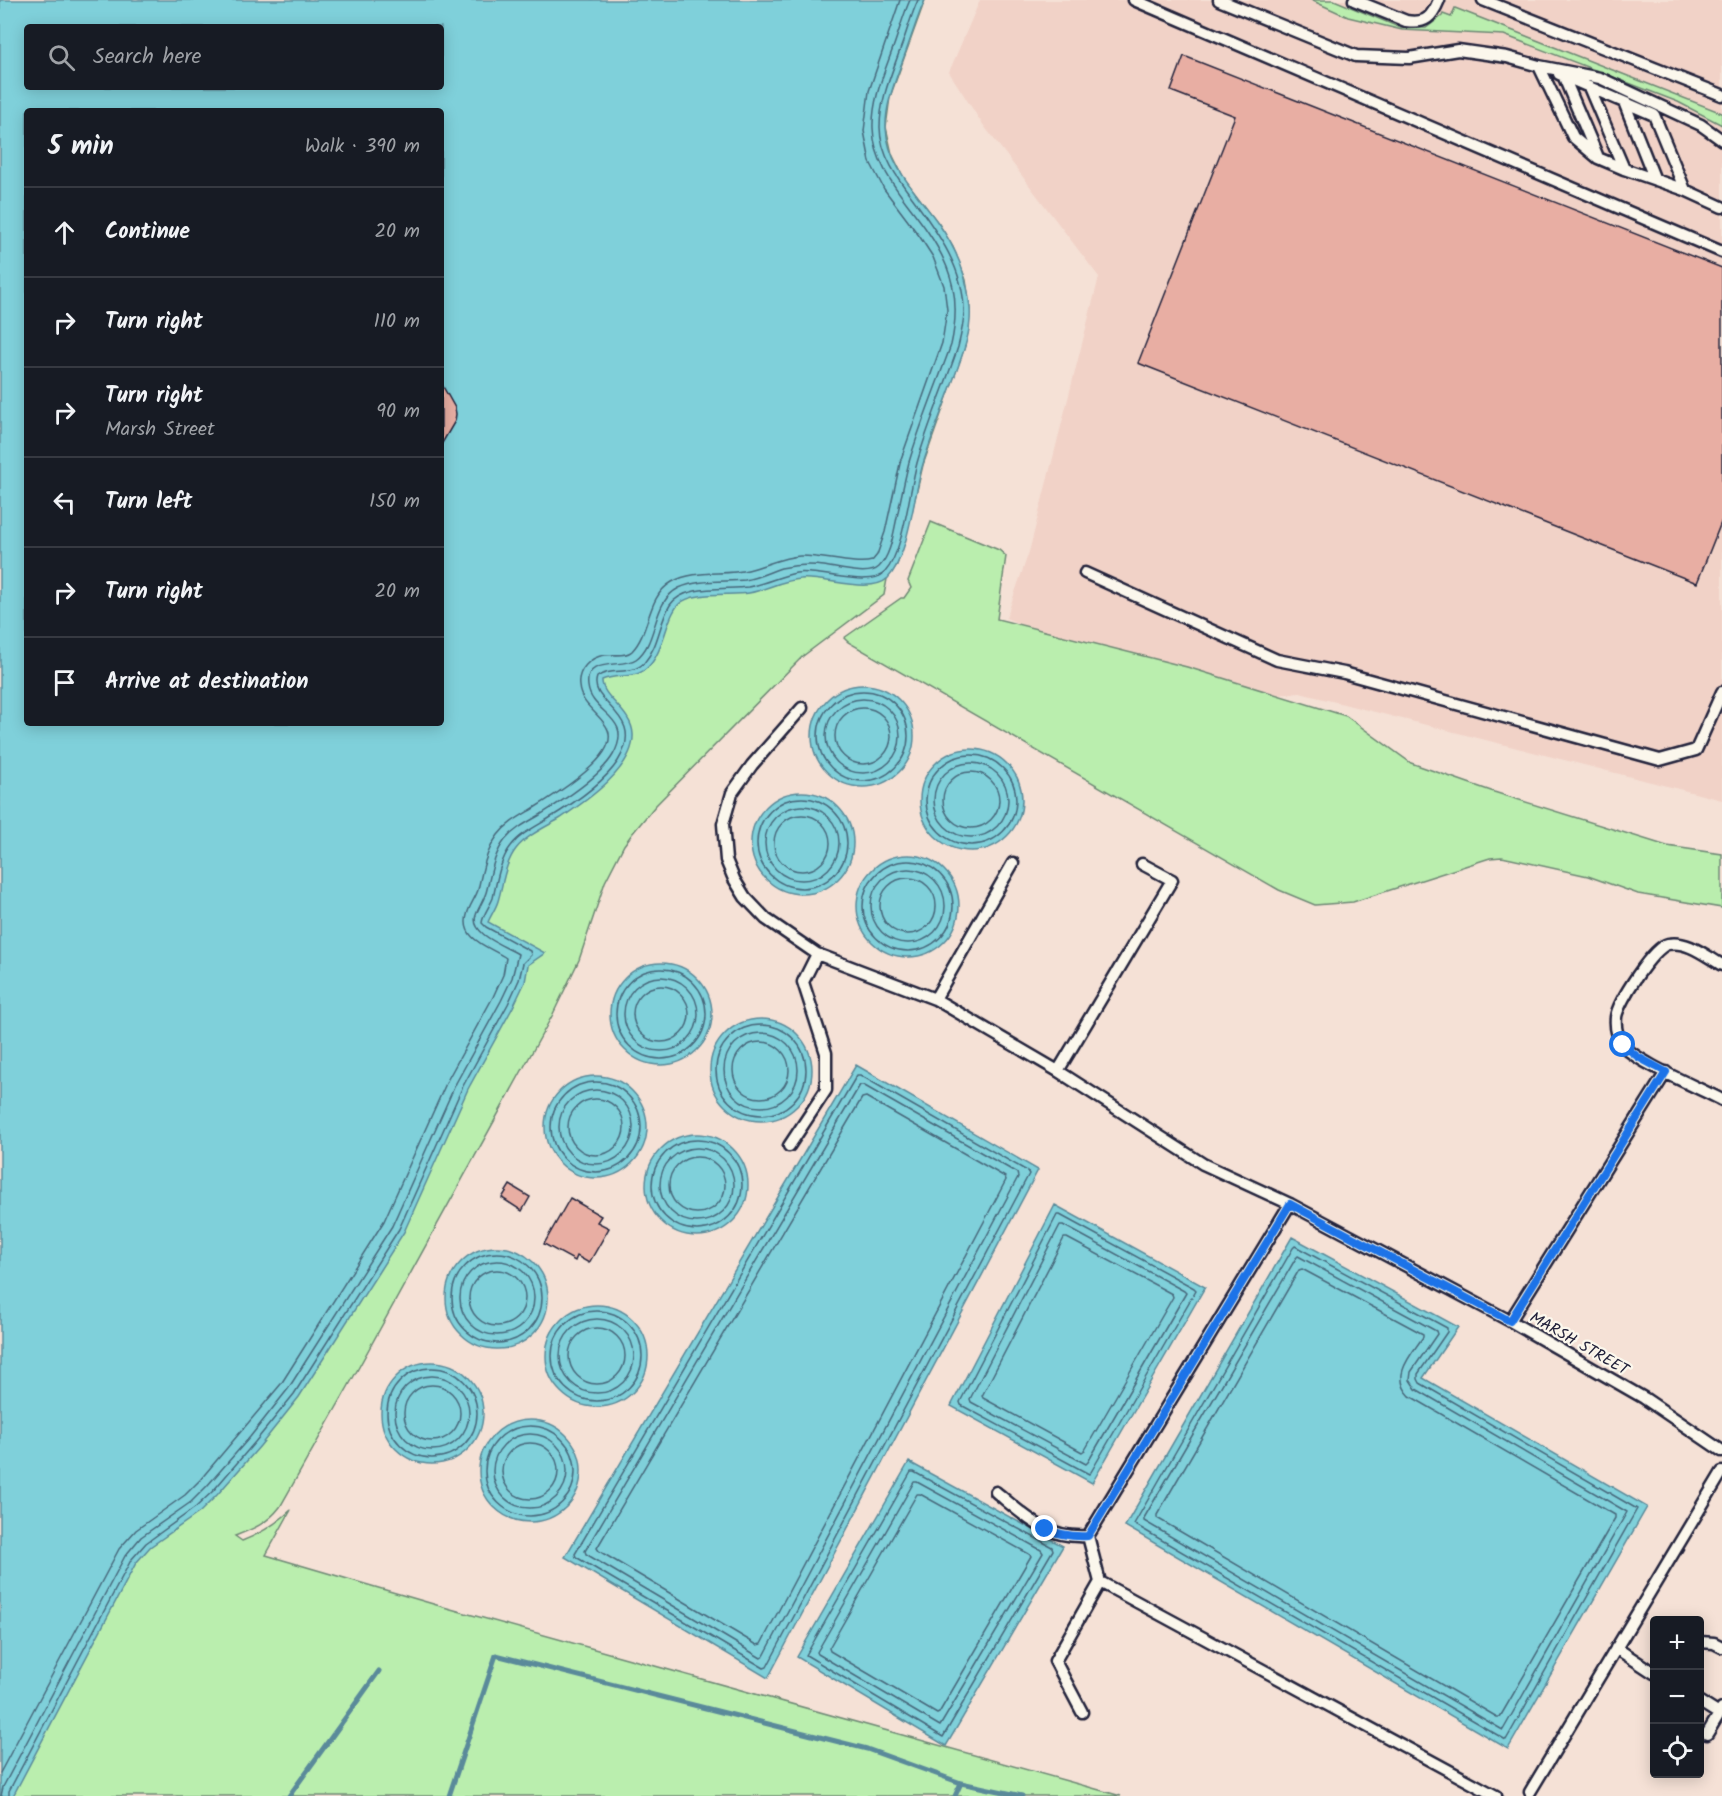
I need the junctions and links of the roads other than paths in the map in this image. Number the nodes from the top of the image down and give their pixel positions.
1 (1134, 0) edge
2 (1219, 0) edge
3 (1354, 0) edge
4 (1439, 0) edge
5 (1482, 0) edge
6 (1539, 66) junction
7 (1563, 75) junction
8 (1589, 87) junction
9 (1722, 95) edge
10 (1624, 102) junction
11 (1722, 140) edge
12 (1598, 158) junction
13 (1624, 169) junction
14 (1655, 180) junction
15 (1685, 190) junction
16 (1722, 207) edge
17 (1722, 252) edge
18 (1085, 573) dead end
19 (1722, 692) edge
20 (802, 708) dead end
21 (1013, 863) dead end
22 (1142, 864) dead end
23 (817, 954) junction
24 (1722, 965) edge
25 (934, 999) junction
26 (1058, 1071) junction
27 (1666, 1072) junction
28 (1722, 1100) edge
29 (789, 1146) dead end
30 (1290, 1204) junction
31 (1510, 1321) junction
32 (1722, 1451) edge
33 (1722, 1472) edge
34 (996, 1492) dead end
35 (1088, 1536) junction
36 (1100, 1582) junction
37 (1704, 1642) edge
38 (1722, 1647) edge
39 (1616, 1648) junction
40 (1650, 1670) edge
41 (1704, 1704) edge
42 (1082, 1712) dead end
43 (1721, 1712) edge
44 (1707, 1734) dead end
45 (1530, 1795) edge
46 (1497, 1796) edge

1 - 17 lane
2 - 6 lane
3 - 4 lane
5 - 9 lane
6 - 7 lane
6 - 11 lane
6 - 12 lane
7 - 8 lane
7 - 12 lane
8 - 10 lane
8 - 13 lane
10 - 14 lane
10 - 15 lane
12 - 13 lane
13 - 14 lane
14 - 15 lane
15 - 16 lane
18 - 19 lane
20 - 23 lane, MARSH STREET
21 - 25 lane
22 - 26 lane
23 - 25 lane, MARSH STREET
23 - 29 lane
24 - 27 lane
25 - 26 lane, MARSH STREET
26 - 30 lane, MARSH STREET
27 - 28 lane
27 - 31 lane
30 - 31 lane, MARSH STREET
30 - 35 lane
31 - 32 lane, MARSH STREET
33 - 39 lane
34 - 35 lane
35 - 36 lane
36 - 42 lane
36 - 46 lane
37 - 38 lane
39 - 40 lane
39 - 45 lane
41 - 43 lane
43 - 44 lane

